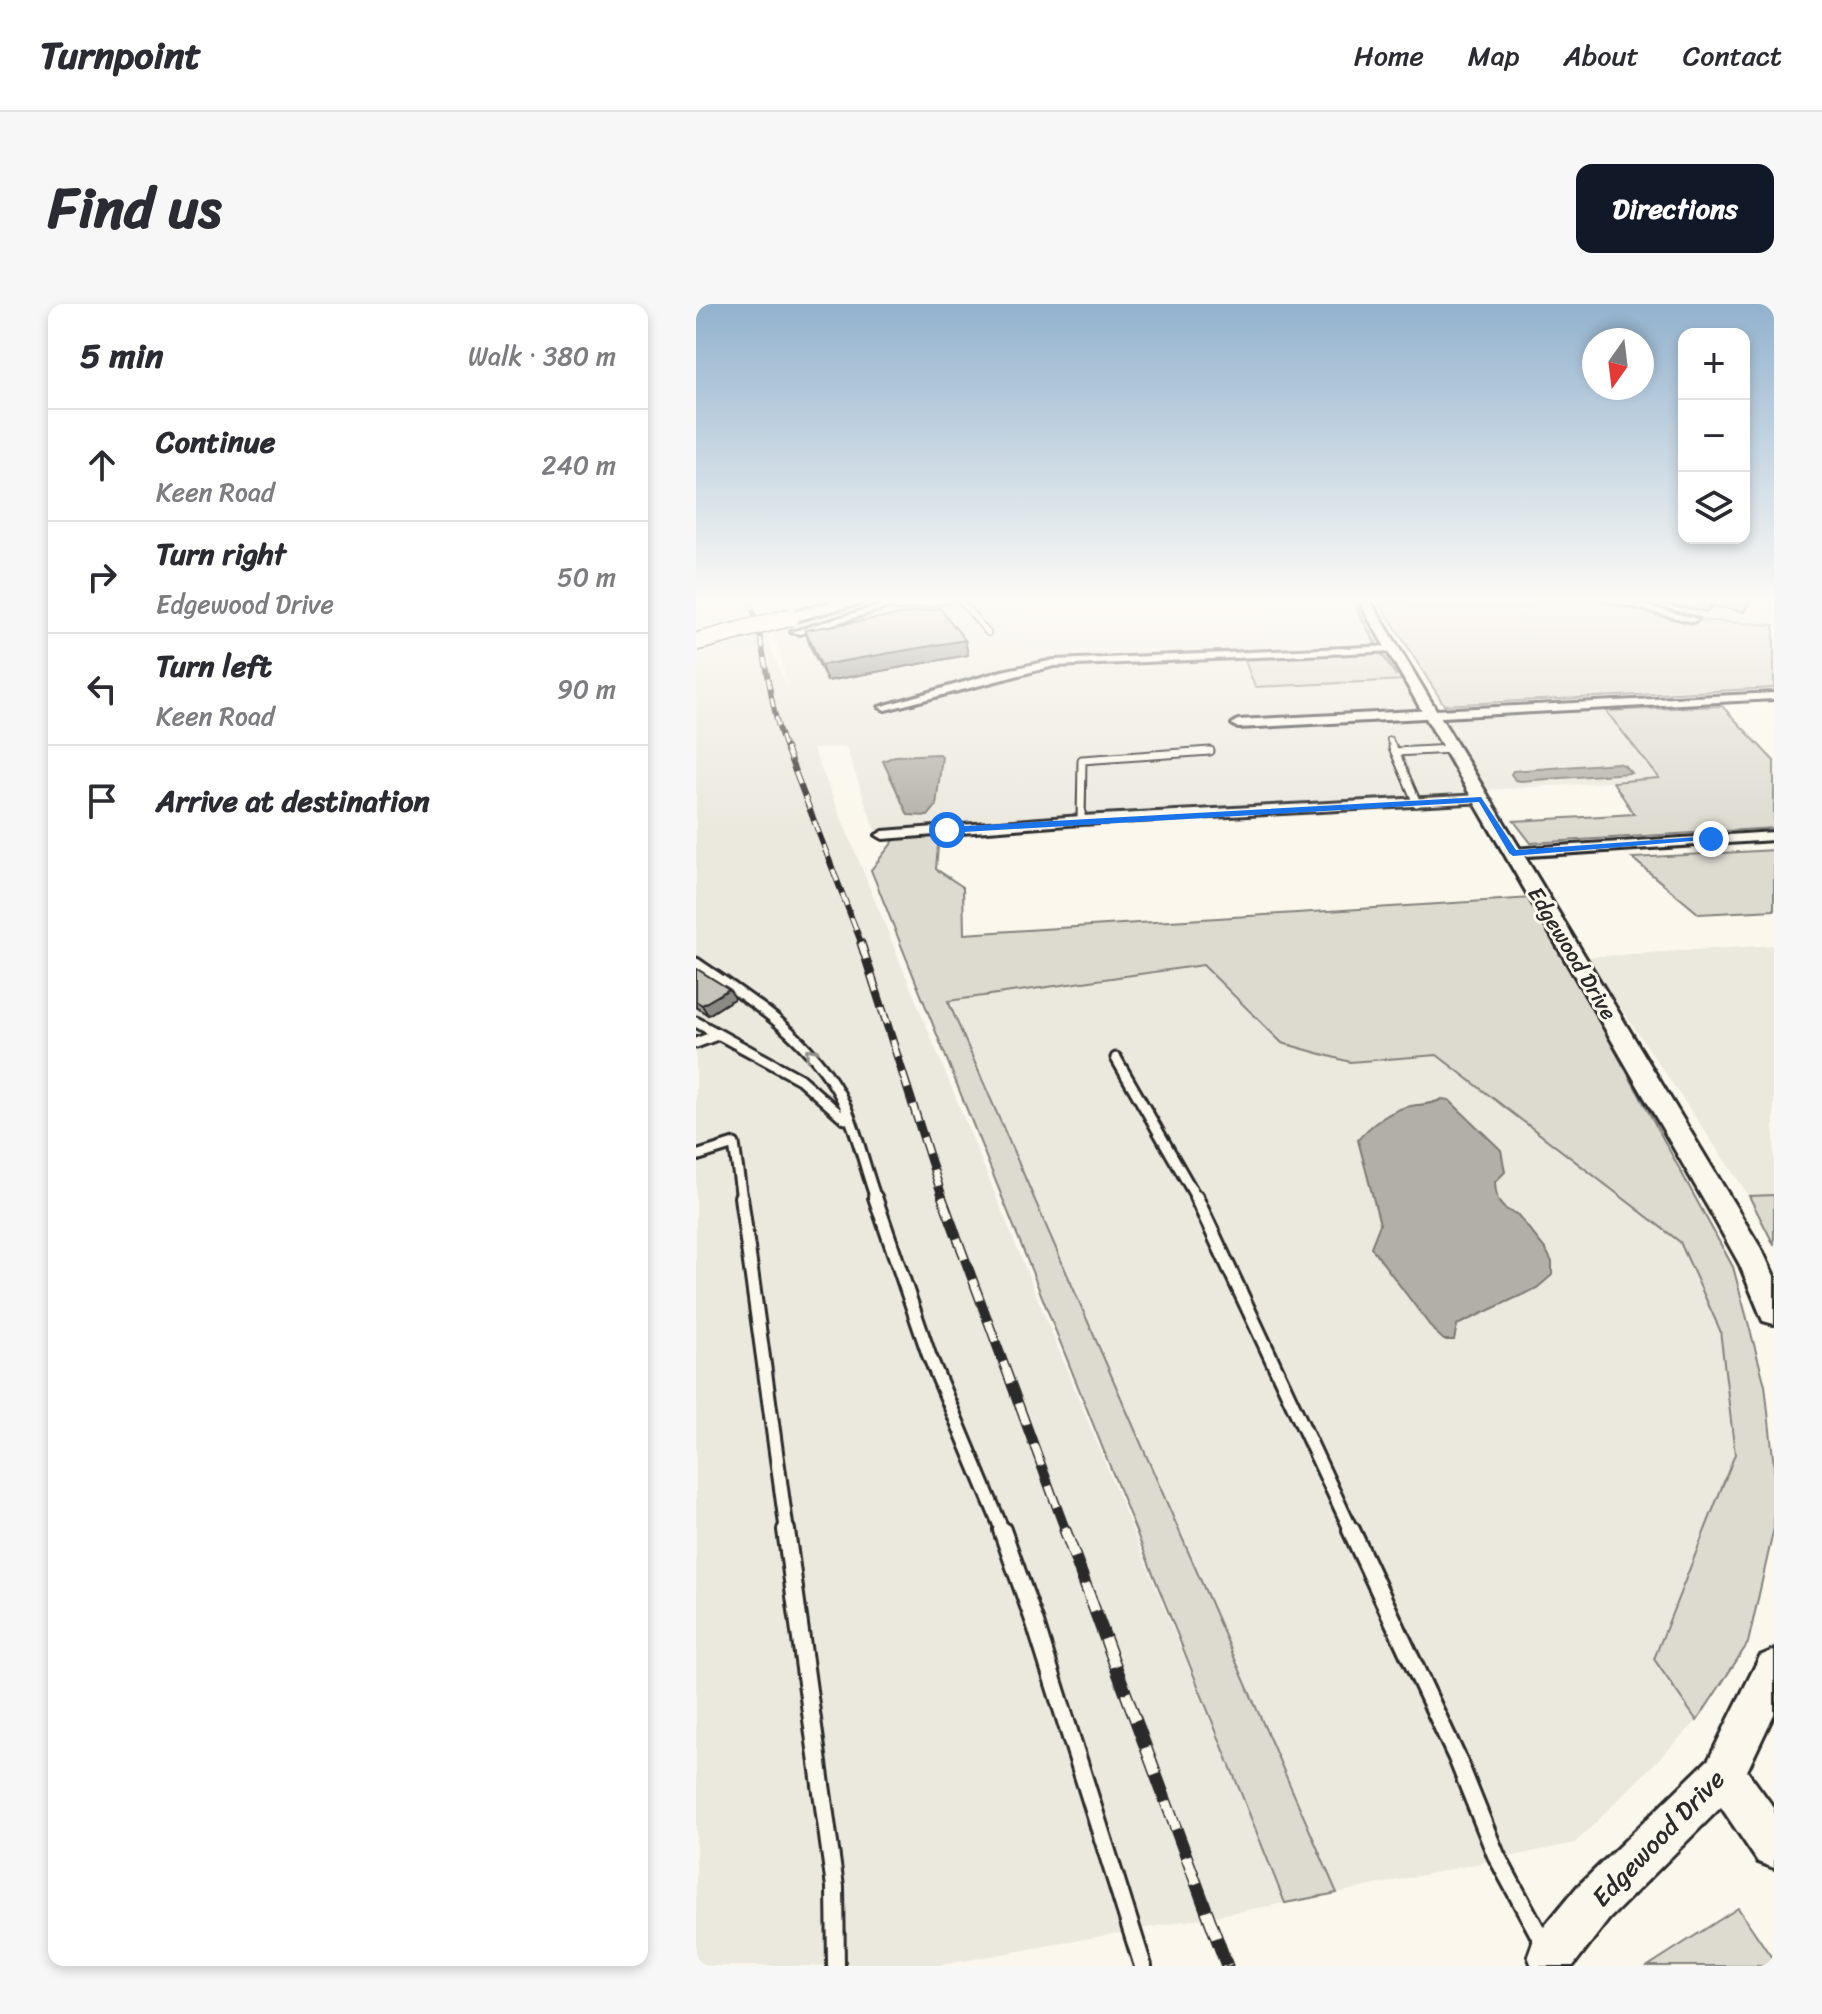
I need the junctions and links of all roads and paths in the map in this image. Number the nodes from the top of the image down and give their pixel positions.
1 (990, 678) edge
2 (1410, 678) edge
3 (1774, 696) edge
4 (885, 707) dead end
5 (1431, 714) junction
6 (1238, 724) dead end
7 (1390, 740) dead end
8 (1452, 749) junction
9 (1210, 751) dead end
10 (1395, 752) junction
11 (1481, 799) junction
12 (1417, 803) junction
13 (1081, 820) junction
14 (883, 835) dead end
15 (1774, 836) edge
16 (1513, 853) junction
17 (696, 963) edge
18 (696, 1022) edge
19 (717, 1035) junction
20 (696, 1043) edge
21 (1116, 1058) dead end
22 (846, 1120) junction
23 (696, 1156) edge
24 (1774, 1311) edge
25 (1774, 1670) edge
26 (1724, 1774) junction
27 (1774, 1846) edge
28 (1551, 1956) joint
29 (836, 1966) edge
30 (1143, 1966) edge

1 - 4 street
2 - 5 street, Edgewood Drive
3 - 5 street
5 - 6 street
5 - 8 street, Edgewood Drive
7 - 10 lane
8 - 10 lane
8 - 11 street, Edgewood Drive
9 - 13 lane
10 - 12 lane
11 - 12 street
11 - 16 street, Edgewood Drive
12 - 13 street
13 - 14 street
15 - 16 street
16 - 24 street, Edgewood Drive
22 -> 17 lane
18 - 19 lane
19 - 20 lane
19 - 22 lane
21 - 28 lane
22 - 30 lane
23 - 29 lane
25 - 26 street, Edgewood Drive
26 - 27 street
26 - 28 street, Edgewood Drive

